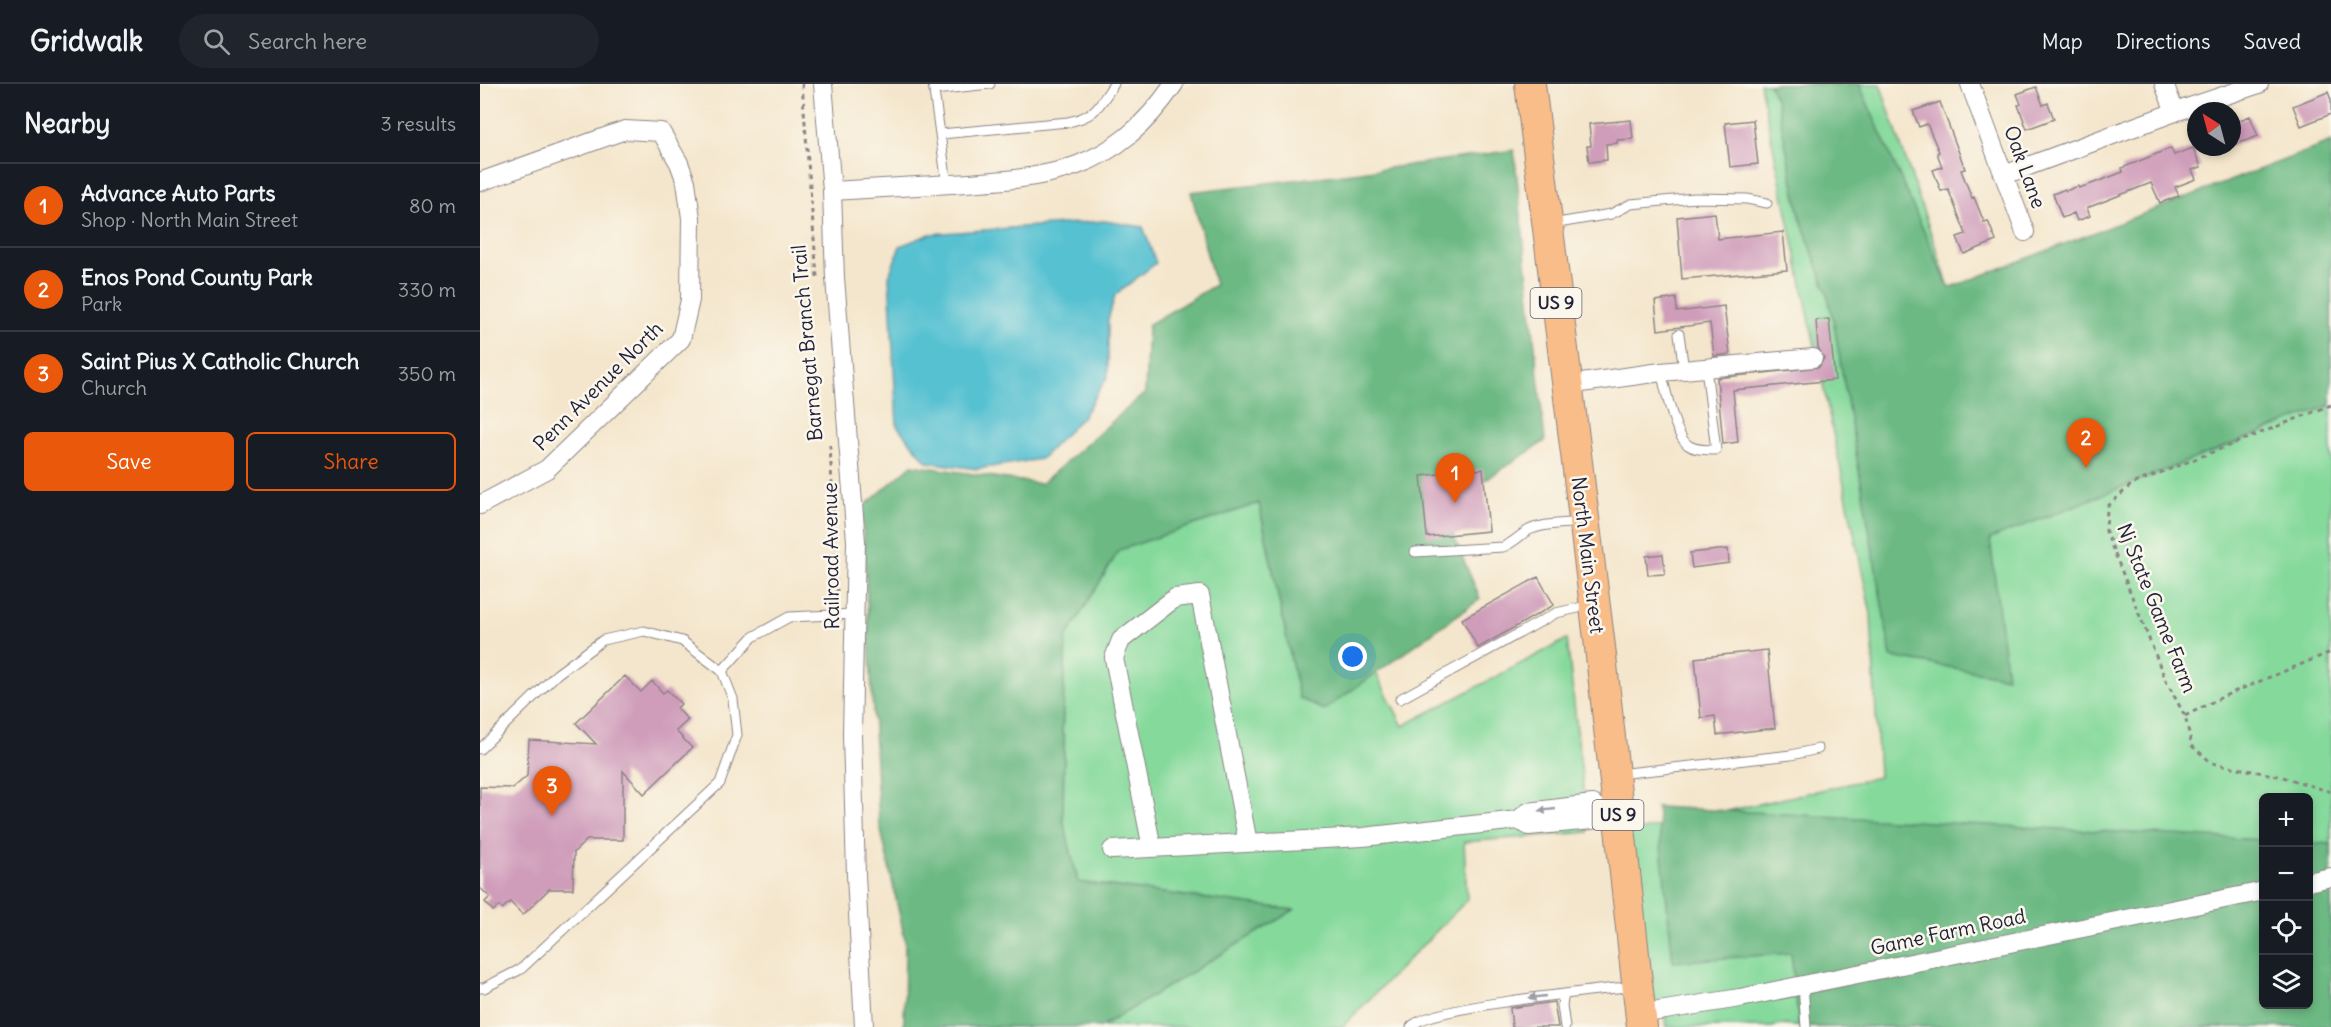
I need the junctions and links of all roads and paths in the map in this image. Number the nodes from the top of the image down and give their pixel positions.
1 (802, 84) edge
2 (823, 84) edge
3 (990, 84) edge
4 (1114, 84) edge
5 (1174, 84) edge
6 (1530, 84) edge
7 (1970, 84) edge
8 (2164, 84) edge
9 (2259, 84) edge
10 (933, 87) edge
11 (2175, 112) junction
12 (941, 134) junction
13 (2004, 175) junction
14 (480, 182) edge
15 (947, 184) junction
16 (832, 191) junction
17 (1767, 203) dead end
18 (1546, 225) junction
19 (2025, 232) dead end
20 (817, 277) dead end
21 (1679, 334) dead end
22 (1813, 358) dead end
23 (1706, 368) junction
24 (1684, 370) junction
25 (1662, 372) junction
26 (1567, 385) junction
27 (2331, 405) edge
28 (830, 440) dead end
29 (480, 505) edge
30 (1584, 522) junction
31 (1415, 552) dead end
32 (837, 600) dead end
33 (1595, 604) junction
34 (856, 614) junction
35 (2331, 652) edge
36 (722, 671) junction
37 (1400, 699) dead end
38 (2185, 716) junction
39 (480, 749) edge
40 (1818, 749) dead end
41 (1614, 774) junction
42 (2331, 792) edge
43 (1610, 811) junction
44 (1248, 843) junction
45 (1152, 848) junction
46 (1112, 850) dead end
47 (2331, 877) edge
48 (2313, 881) edge
49 (2259, 892) edge
50 (1803, 985) junction
51 (480, 988) edge
52 (1564, 994) junction
53 (1640, 1009) edge
54 (864, 1027) edge
55 (1411, 1027) edge
56 (1565, 1027) edge
57 (1806, 1027) edge

1 - 20 path, Barnegat Branch Trail
2 - 16 street, Railroad Avenue
3 - 10 lane
4 - 12 lane
5 - 15 street
6 - 18 highway, North Main Street / US 9
7 - 13 street, Oak Lane
8 - 11 street
9 - 11 street
10 - 12 lane
11 - 13 street
12 - 15 lane
13 - 19 street, Oak Lane
14 - 29 street, Penn Avenue North
15 - 16 street
16 - 34 street, Railroad Avenue
17 - 18 lane
18 - 26 highway, North Main Street / US 9
21 - 24 lane
22 - 23 street
23 - 24 street
23 - 25 lane
24 - 25 street
25 - 26 street
26 - 30 highway, North Main Street / US 9
27 - 38 path, Nj State Game Farm
28 - 32 path, Barnegat Branch Trail
30 - 31 lane
30 - 33 highway, North Main Street / US 9
33 - 37 lane
33 - 41 highway, North Main Street / US 9
34 - 36 lane
34 - 54 street, Railroad Avenue
35 - 38 path, Nj State Game Farm
36 - 39 lane
36 - 51 lane
38 - 42 path, Nj State Game Farm
40 - 41 lane
41 - 43 highway, North Main Street / US 9
43 - 44 street
43 - 53 highway, North Main Street / US 9
44 - 45 street
44 - 45 street
45 - 46 street
47 - 48 street
49 - 50 street, Game Farm Road
50 - 53 street, Game Farm Road
50 - 57 lane
52 - 53 lane
52 -> 55 lane
52 - 56 lane

